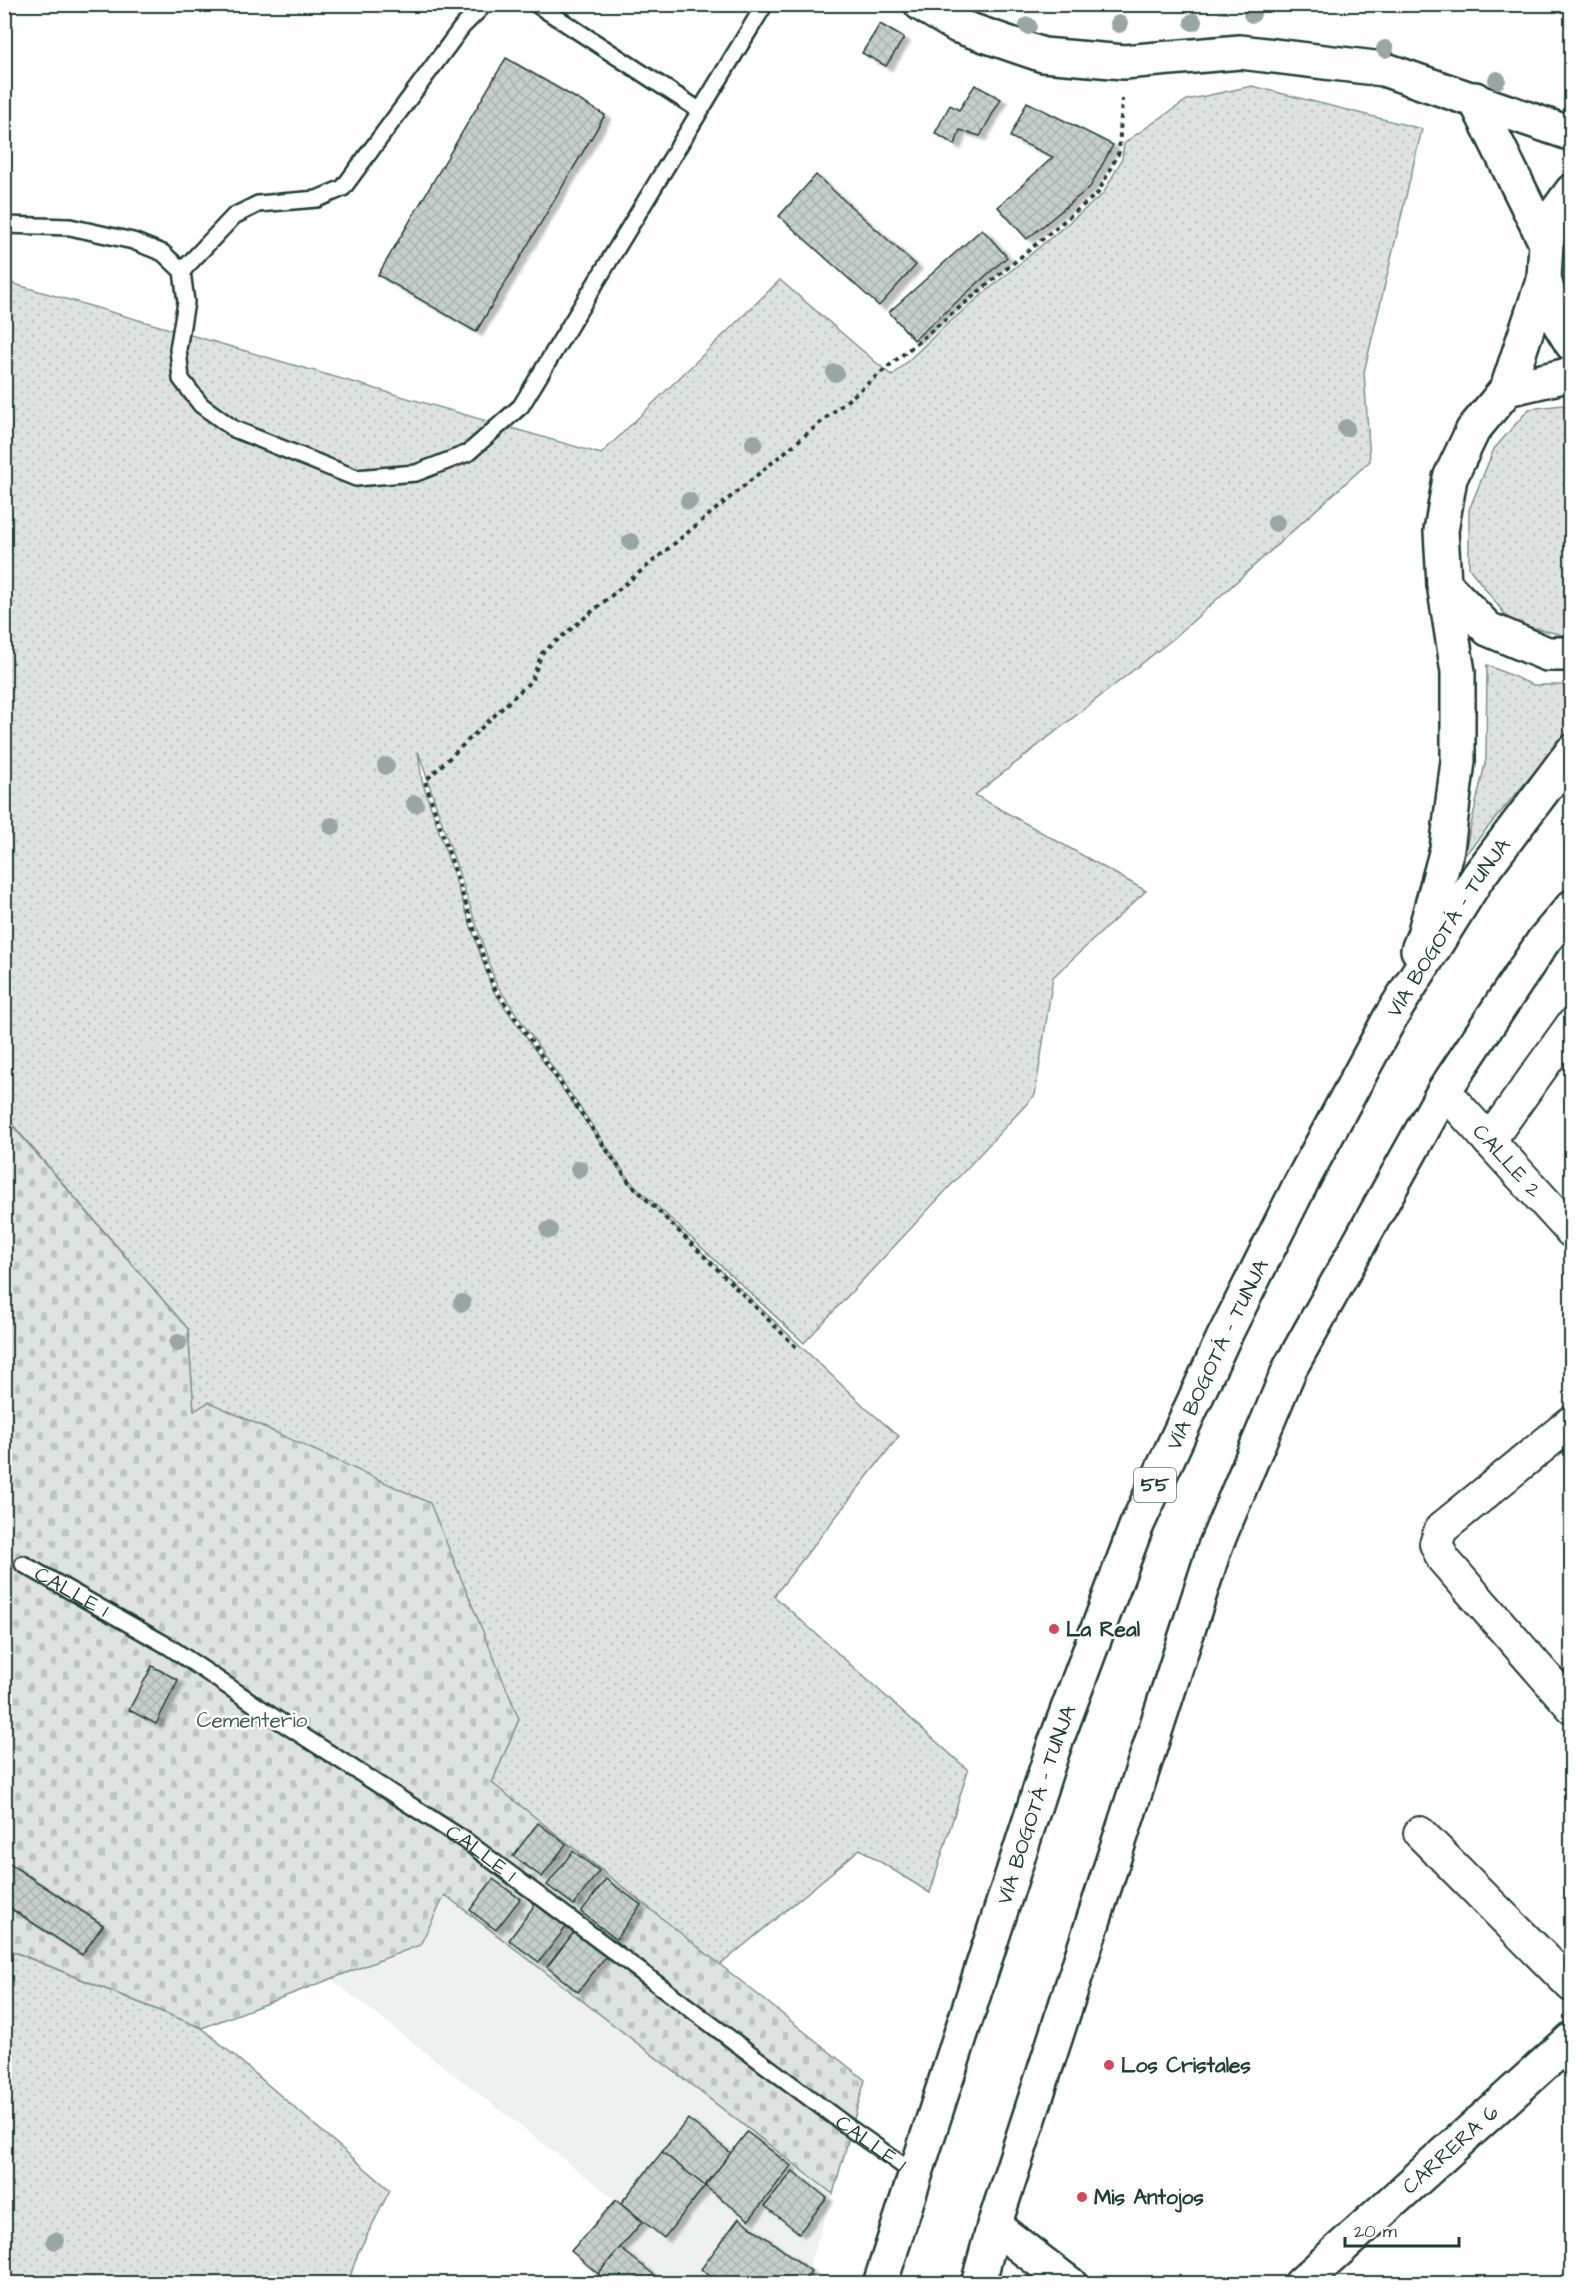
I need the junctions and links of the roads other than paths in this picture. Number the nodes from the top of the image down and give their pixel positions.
1 (485, 4) edge
2 (536, 4) edge
3 (765, 4) edge
4 (921, 4) edge
5 (1475, 99) junction
6 (699, 110) junction
7 (1572, 134) edge
8 (1572, 191) edge
9 (4, 225) edge
10 (1546, 243) junction
11 (182, 271) junction
12 (1544, 278) junction
13 (1572, 344) edge
14 (1572, 374) edge
15 (1507, 389) junction
16 (1444, 584) junction
17 (1572, 654) edge
18 (1572, 752) edge
19 (1572, 907) edge
20 (1390, 1018) junction
21 (1572, 1025) edge
22 (1444, 1091) junction
23 (1489, 1141) junction
24 (1572, 1232) edge
25 (1572, 1422) edge
26 (23, 1564) dead end
27 (1572, 1707) edge
28 (1420, 1833) dead end
29 (1572, 1986) edge
30 (1572, 2039) edge
31 (915, 2174) junction
32 (994, 2226) junction
33 (880, 2283) edge
34 (978, 2283) edge
35 (1070, 2283) edge
36 (1301, 2283) edge

1 - 11 lane
2 - 6 lane
3 - 6 lane
4 - 5 main road
5 - 7 main road
5 - 10 main road
6 - 11 lane
8 - 10 main road
9 - 11 lane
10 - 12 main road
12 - 13 main road
12 - 15 main road
14 - 15 main road
15 - 16 main road
16 - 17 main road
16 - 20 main road
18 - 20 main road, VÍA BOGOTÁ - TUNJA / 55
19 - 22 main road
20 - 31 main road, VÍA BOGOTÁ - TUNJA / 55
21 - 23 street
22 - 23 street, CALLE 2
22 - 32 main road
23 - 24 street, CALLE 2
25 - 27 street
26 - 31 lane, CALLE 1
28 - 29 street
30 - 36 main road, CARRERA 6
31 - 33 main road, VÍA BOGOTÁ - TUNJA / 55
32 - 34 main road
32 - 35 main road

